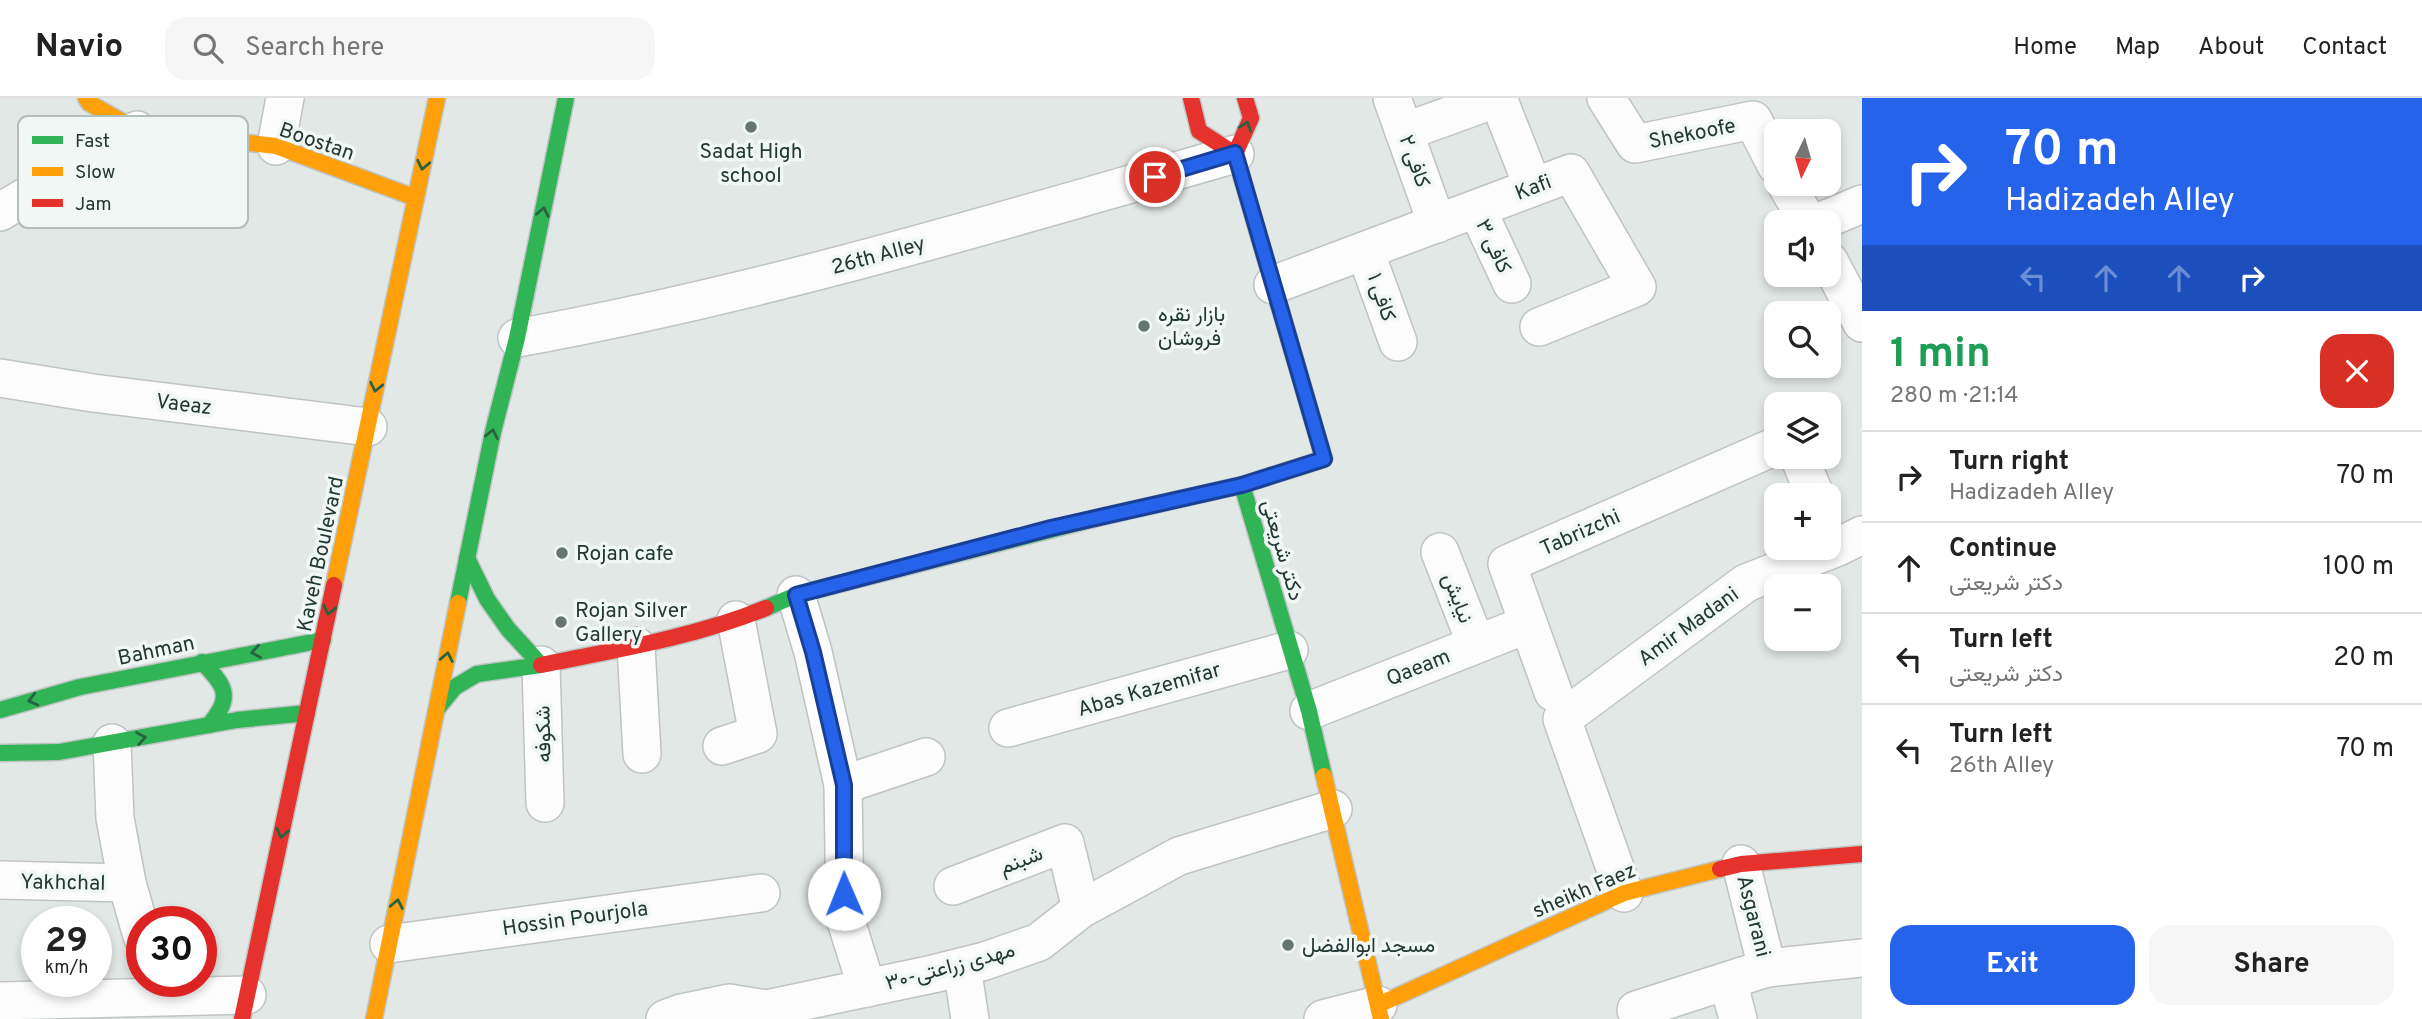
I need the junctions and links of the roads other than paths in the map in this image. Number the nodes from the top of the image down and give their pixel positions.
1 (86, 98) edge
2 (285, 98) edge
3 (437, 98) edge
4 (566, 98) edge
5 (1191, 98) edge
6 (1245, 98) edge
7 (1392, 98) edge
8 (1606, 98) edge
9 (112, 116) edge
10 (1404, 132) junction
11 (1764, 142) edge
12 (248, 143) edge
13 (276, 146) junction
14 (1235, 153) junction
15 (1532, 187) junction
16 (416, 198) junction
17 (18, 201) edge
18 (1862, 204) edge
19 (1476, 209) junction
20 (0, 212) edge
21 (1841, 213) edge
22 (1437, 224) junction
23 (1366, 251) junction
24 (1512, 284) dead end
25 (1841, 284) edge
26 (1273, 285) junction
27 (1862, 323) edge
28 (1539, 327) dead end
29 (517, 338) junction
30 (1398, 342) dead end
31 (0, 378) edge
32 (368, 427) junction
33 (1764, 451) edge
34 (1242, 485) junction
35 (1843, 536) edge
36 (1440, 552) dead end
37 (467, 558) junction
38 (796, 595) junction
39 (736, 620) junction
40 (1528, 624) junction
41 (323, 640) junction
42 (1476, 644) junction
43 (636, 646) junction
44 (1289, 650) junction
45 (202, 662) junction
46 (541, 665) junction
47 (1557, 705) junction
48 (437, 709) junction
49 (0, 710) edge
50 (1309, 711) junction
51 (307, 713) junction
52 (209, 725) junction
53 (1008, 728) dead end
54 (113, 743) junction
55 (722, 746) dead end
56 (0, 753) edge
57 (642, 754) dead end
58 (926, 757) dead end
59 (844, 785) junction
60 (545, 803) dead end
61 (1333, 809) junction
62 (1862, 854) edge
63 (1741, 864) junction
64 (0, 880) edge
65 (127, 883) junction
66 (953, 886) dead end
67 (1624, 892) junction
68 (761, 893) dead end
69 (134, 906) edge
70 (1081, 909) junction
71 (389, 944) junction
72 (1862, 958) edge
73 (961, 967) junction
74 (1767, 968) junction
75 (1728, 981) junction
76 (867, 988) junction
77 (126, 992) edge
78 (196, 997) edge
79 (0, 1001) edge
80 (245, 1007) edge
81 (1636, 1010) dead end
82 (1380, 1012) edge
83 (374, 1019) edge
84 (665, 1019) edge
85 (970, 1019) edge
86 (1323, 1019) edge
87 (1738, 1019) edge

1 - 9 street, Boostan
2 - 13 street
3 -> 16 street, Kaveh Boulevard
29 -> 4 street
5 - 14 street
14 -> 6 street
7 - 10 street, کافی ۲
8 - 11 street, Shekoofe
10 - 15 street
10 - 22 street, کافی ۲
12 - 13 street, Boostan
13 - 16 street, Boostan
14 - 26 street, دکتر شریعتی
14 - 29 street, 26th Alley
15 - 19 street, Kafi
15 - 28 street, Kafi
16 -> 32 street, Kaveh Boulevard
17 - 20 street
18 - 21 street
19 - 22 street, Kafi
19 - 24 street, کافی ۳
22 - 23 street, Kafi
23 - 26 street, Kafi
23 - 30 street, کافی ۱
25 - 27 street
26 - 34 street, دکتر شریعتی
37 -> 29 street
31 - 32 street, Vaeaz
32 -> 41 street, Kaveh Boulevard
33 - 40 street, Tabrizchi
34 - 38 street
34 - 44 street, دکتر شریعتی
35 - 47 street, Amir Madani
36 - 42 street, نیایش
37 - 46 street
48 -> 37 street
38 - 39 street
38 - 59 street
39 - 43 street
39 - 55 street
40 - 42 street, Qaeam
40 - 47 street, Tabrizchi
41 -> 45 street, Bahman
41 - 51 street, Kaveh Boulevard
42 - 50 street, Qaeam
43 - 46 street
43 - 57 street
44 - 50 street, دکتر شریعتی
44 - 53 street, Abas Kazemifar
45 -> 49 street, Bahman
45 - 52 street
46 - 48 street
46 - 60 street, شکوفه
47 - 67 street, Tabrizchi
71 -> 48 street
50 - 61 street, دکتر شریعتی
51 - 52 street
51 -> 80 street, Kaveh Boulevard
54 -> 52 street
54 - 56 street
54 - 65 street
58 - 59 street
59 - 76 street
61 - 70 street, ۳۰-مهدی زراعتی
61 - 82 street, دکتر شریعتی
62 - 63 street, sheikh Faez
63 - 67 street, sheikh Faez
63 - 74 street, Asgarani
64 - 65 street, Yakhchal
65 - 69 street
66 - 70 street, شبنم
67 - 82 street, sheikh Faez
68 - 71 street, Hossin Pourjola
70 - 73 street, ۳۰-مهدی زراعتی
71 - 83 street
72 - 74 street, Asgarani
73 - 76 street, ۳۰-مهدی زراعتی
73 - 85 street
74 - 75 street, Asgarani
75 - 81 street, Asgarani
75 - 87 street
76 - 84 street, ۳۰-مهدی زراعتی
77 - 79 street
78 - 80 street
82 - 86 street

